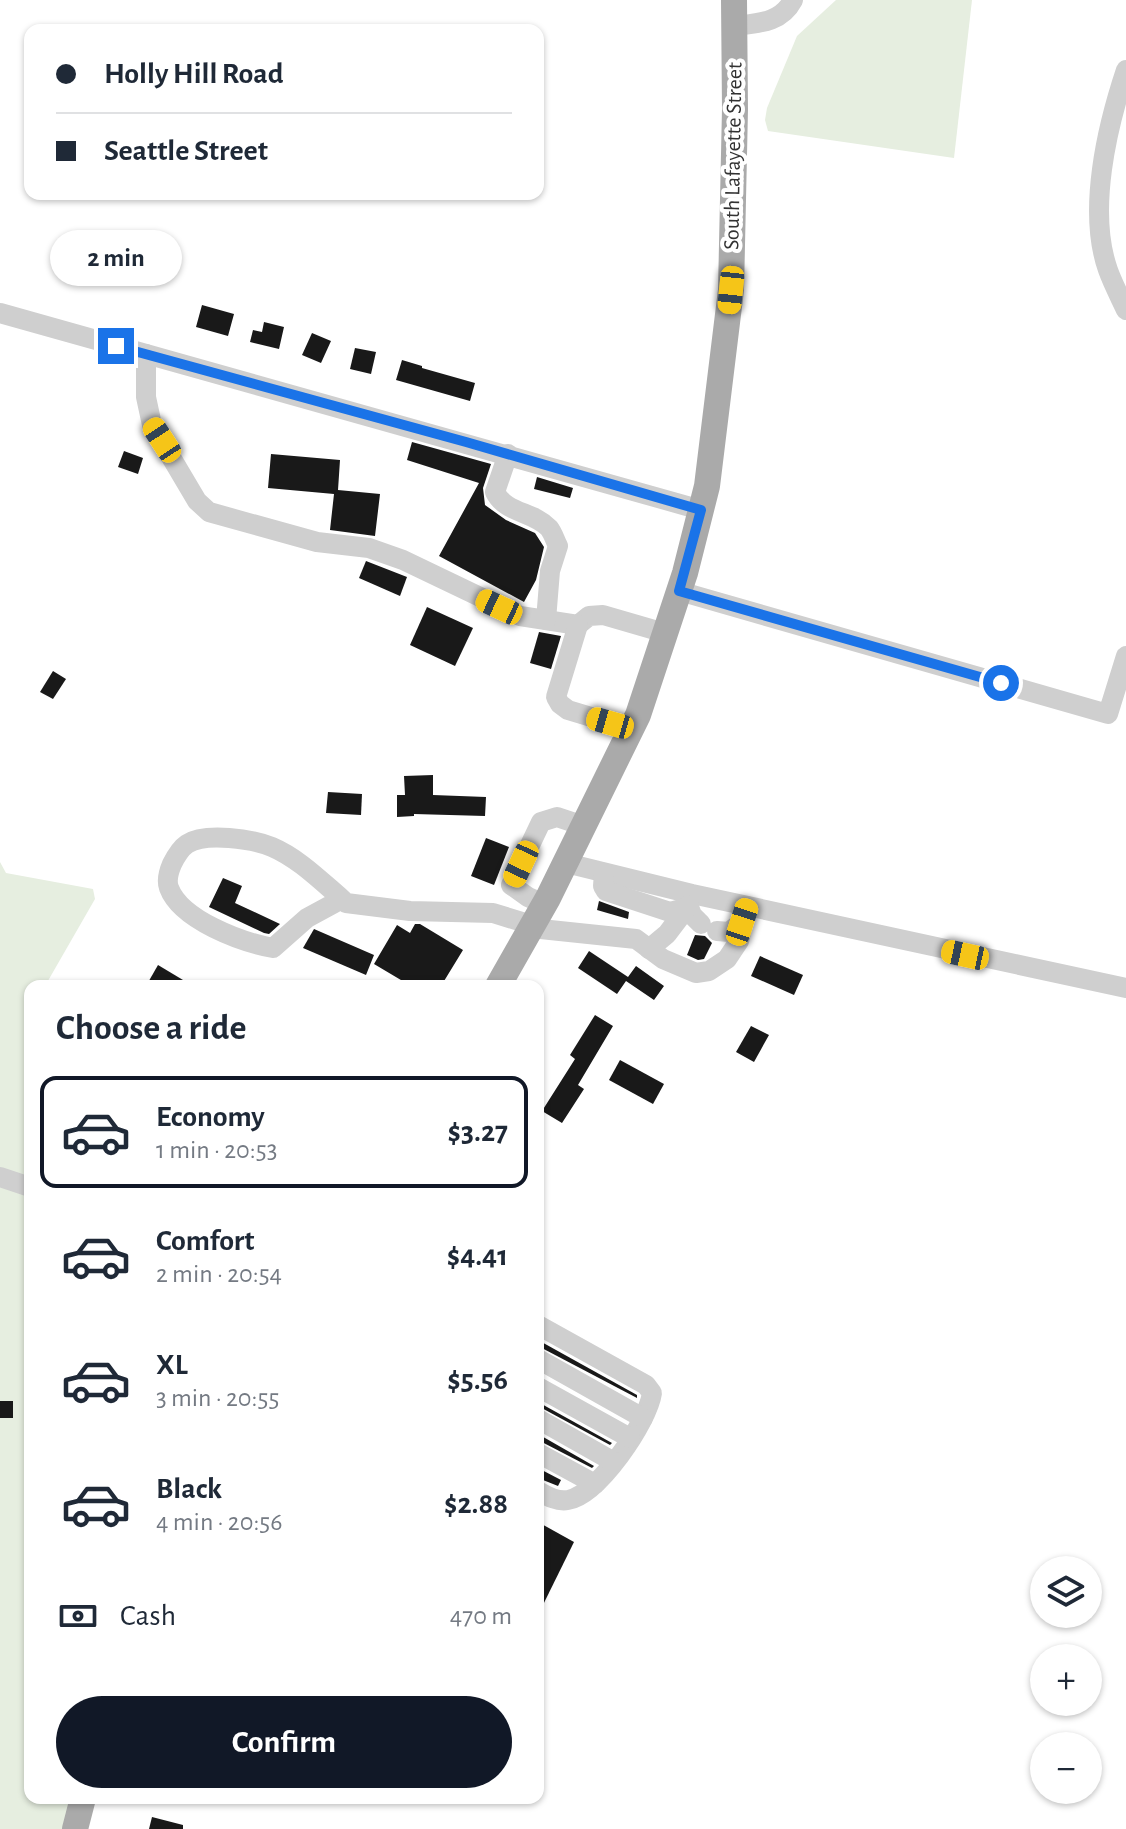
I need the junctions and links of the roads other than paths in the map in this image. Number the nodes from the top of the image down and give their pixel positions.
1 (793, 0) edge
2 (734, 13) edge
3 (1126, 70) edge
4 (1126, 310) edge
5 (0, 313) edge
6 (146, 354) junction
7 (508, 454) junction
8 (701, 510) junction
9 (679, 591) junction
10 (546, 620) junction
11 (578, 625) junction
12 (665, 633) junction
13 (1126, 656) edge
14 (631, 729) junction
15 (584, 826) junction
16 (566, 863) junction
17 (342, 899) junction
18 (700, 914) junction
19 (745, 914) junction
20 (536, 919) junction
21 (649, 949) junction
22 (501, 980) edge
23 (1126, 988) edge
24 (0, 1177) edge
25 (24, 1185) edge
26 (544, 1328) edge
27 (544, 1362) edge
28 (544, 1390) edge
29 (643, 1418) junction
30 (544, 1422) edge
31 (630, 1438) junction
32 (544, 1456) edge
33 (614, 1462) junction
34 (595, 1484) junction
35 (544, 1493) edge
36 (81, 1804) edge
37 (75, 1829) edge

1 - 2 street
2 - 8 main road, South Lafayette Street
3 - 4 street
5 - 6 street
6 - 7 street
6 - 10 street
7 - 8 street
7 - 10 street
8 - 9 main road, South Lafayette Street
9 - 12 main road, South Lafayette Street
9 - 13 street
10 - 11 street
11 - 12 street
11 - 14 street
12 - 14 main road, South Lafayette Street
14 - 15 main road, South Lafayette Street
15 - 16 main road, South Lafayette Street
15 - 20 street
16 - 18 street
16 - 20 main road, South Lafayette Street
17 - 17 street
17 - 20 street
18 - 19 street
18 - 19 street
18 - 21 street
19 - 21 street
19 - 23 street
20 - 21 street
20 - 22 main road, South Lafayette Street
24 - 25 street
26 - 29 street
27 - 29 street
28 - 31 street
29 - 31 street
30 - 33 street
31 - 33 street
32 - 34 street
33 - 34 street
34 - 35 street
36 - 37 main road

